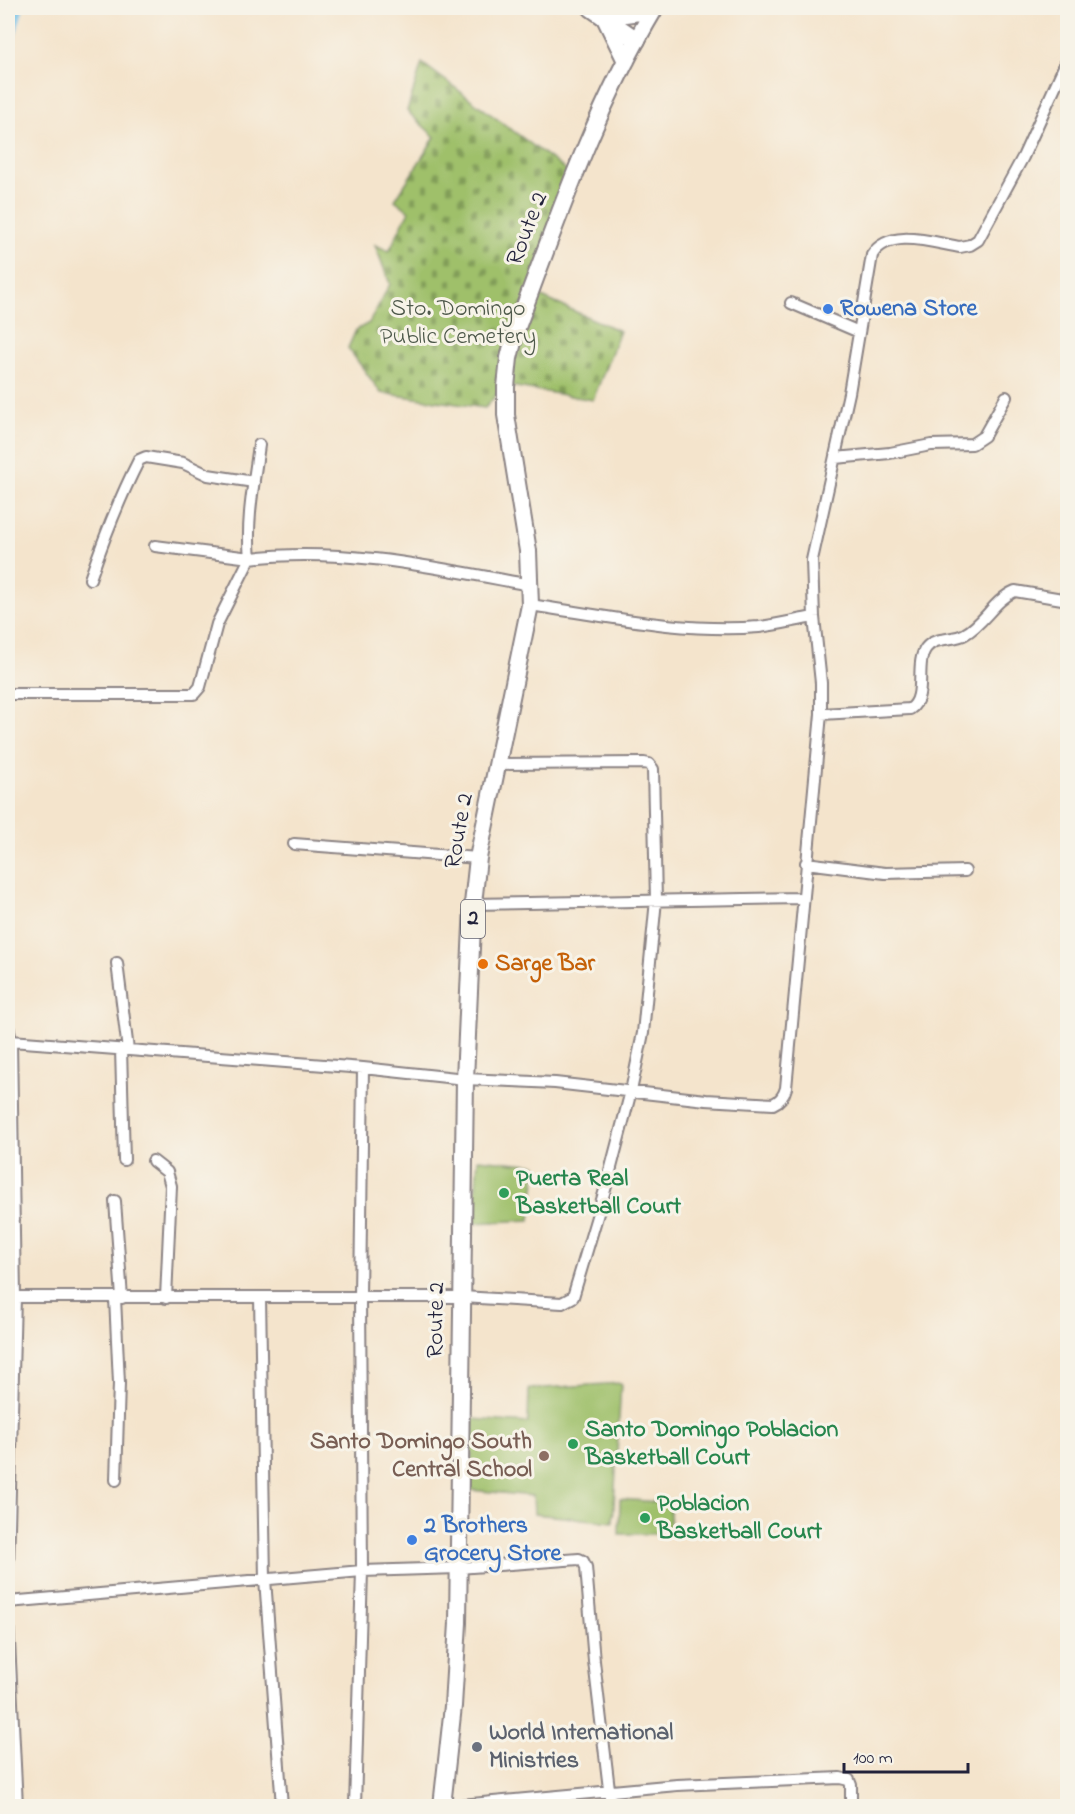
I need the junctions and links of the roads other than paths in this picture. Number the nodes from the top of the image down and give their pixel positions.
1 (591, 8) edge
2 (655, 9) edge
3 (606, 13) edge
4 (638, 37) junction
5 (1068, 58) edge
6 (626, 62) junction
7 (791, 303) dead end
8 (859, 332) junction
9 (1006, 397) dead end
10 (259, 445) dead end
11 (835, 458) junction
12 (254, 482) junction
13 (155, 546) dead end
14 (250, 558) junction
15 (90, 579) dead end
16 (530, 585) junction
17 (1068, 600) edge
18 (530, 605) junction
19 (814, 617) junction
20 (8, 694) edge
21 (822, 714) junction
22 (497, 764) junction
23 (294, 844) dead end
24 (478, 858) junction
25 (806, 863) junction
26 (965, 871) dead end
27 (803, 898) junction
28 (656, 900) junction
29 (473, 904) junction
30 (117, 963) dead end
31 (8, 1026) edge
32 (11, 1041) junction
33 (125, 1050) junction
34 (363, 1068) junction
35 (465, 1079) junction
36 (631, 1091) junction
37 (124, 1160) dead end
38 (153, 1161) dead end
39 (115, 1201) dead end
40 (260, 1297) junction
41 (360, 1297) junction
42 (462, 1297) junction
43 (15, 1298) junction
44 (119, 1298) junction
45 (166, 1298) junction
46 (116, 1480) dead end
47 (8, 1566) edge
48 (458, 1568) junction
49 (362, 1571) junction
50 (265, 1579) junction
51 (8, 1602) edge
52 (8, 1620) edge
53 (11, 1744) edge
54 (609, 1791) junction
55 (17, 1806) edge
56 (282, 1806) edge
57 (355, 1806) edge
58 (442, 1806) edge
59 (450, 1806) edge
60 (611, 1806) edge
61 (851, 1806) edge

1 - 3 main road
2 - 3 main road
2 - 4 main road, Route 2 / 2
3 - 4 main road
3 - 6 main road
4 - 6 main road, Route 2 / 2
5 - 8 street
6 - 16 main road, Route 2 / 2
7 - 8 street
8 - 11 street
9 - 11 street
10 - 12 street
11 - 19 street
12 - 14 street
12 - 15 street
13 - 14 street
14 - 16 street
14 - 20 street
16 - 18 main road, Route 2 / 2
17 - 21 street
18 - 19 street
18 - 22 main road, Route 2 / 2
19 - 21 street
21 - 25 street
22 - 24 main road, Route 2 / 2
22 - 28 street
23 - 24 street
24 - 29 main road, Route 2 / 2
25 - 26 street
25 - 27 street
27 - 28 street
27 - 36 street
28 - 29 street
28 - 36 street
29 - 35 main road, Route 2 / 2
30 - 33 street
31 - 32 street
32 - 33 street
32 - 43 street
33 - 34 street
33 - 37 street
34 - 35 street
34 - 41 street
35 - 36 street
35 - 42 main road, Route 2 / 2
36 - 42 street
38 - 45 street
39 - 44 street
40 - 41 street
40 - 45 street
40 - 50 street
41 - 42 street
41 - 49 street
42 - 48 main road, Route 2 / 2
43 - 44 street
43 - 47 street
44 - 45 street
44 - 46 street
48 - 49 street
48 - 54 street
48 - 58 main road, Route 2 / 2
49 - 50 street
49 - 57 street
50 - 51 street
50 - 56 street
52 - 53 street
53 - 55 street
54 - 59 street
54 - 60 street
54 - 61 street

